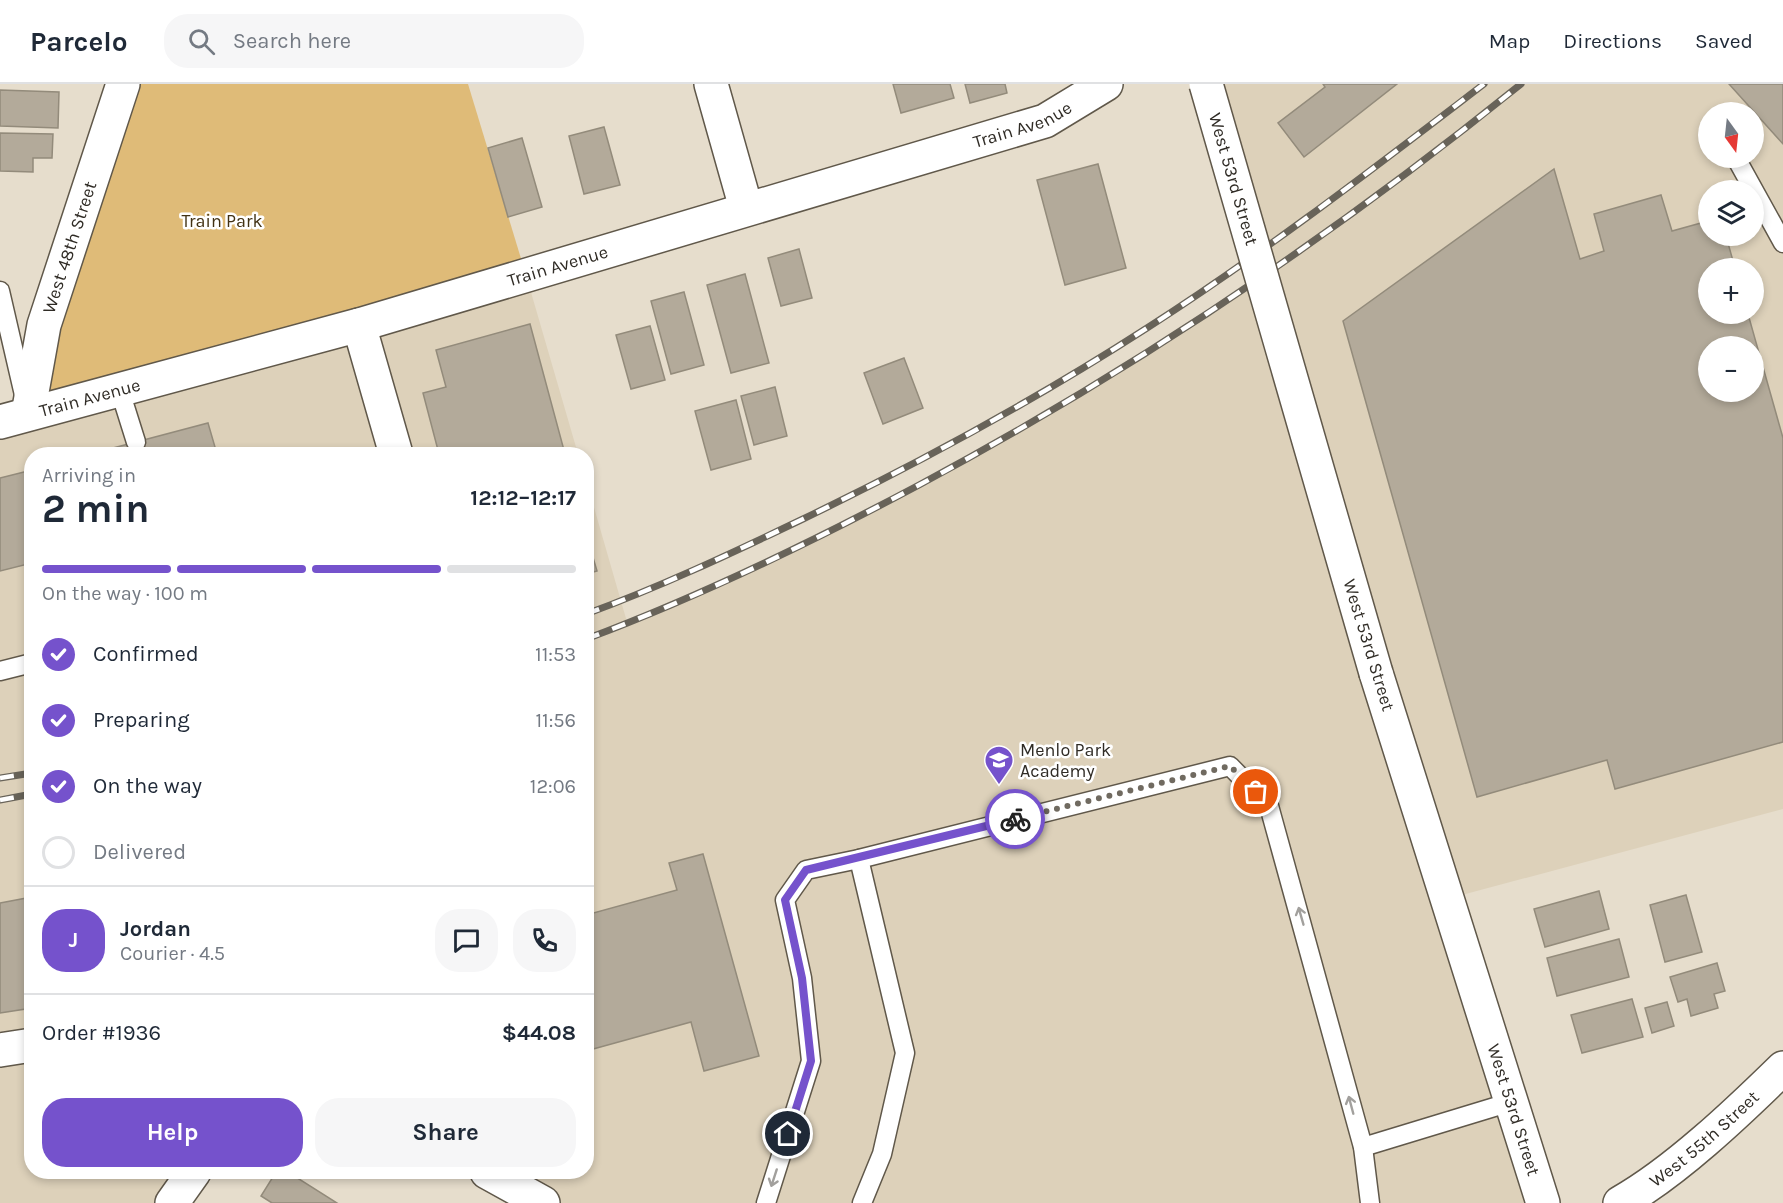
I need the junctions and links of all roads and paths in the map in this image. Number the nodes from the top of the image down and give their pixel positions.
1 (123, 84) edge
2 (711, 84) edge
3 (1106, 84) edge
4 (1206, 84) edge
5 (1742, 168) edge
6 (746, 208) junction
7 (1783, 243) edge
8 (0, 291) edge
9 (359, 326) junction
10 (120, 391) junction
11 (14, 418) edge
12 (136, 442) dead end
13 (394, 447) edge
14 (24, 665) edge
15 (0, 671) edge
16 (859, 859) junction
17 (24, 1046) edge
18 (0, 1050) edge
19 (1783, 1068) edge
20 (1511, 1102) junction
21 (1363, 1147) junction
22 (189, 1179) edge
23 (500, 1179) edge
24 (172, 1203) edge
25 (543, 1203) edge
26 (766, 1203) edge
27 (862, 1203) edge
28 (1370, 1203) edge
29 (1543, 1203) edge
30 (1620, 1203) edge

1 - 11 street, West 48th Street
2 - 6 street
3 - 6 street, Train Avenue
4 - 20 street, West 53rd Street, bridge
5 - 7 lane
6 - 9 street, Train Avenue
8 - 11 lane
9 - 10 street, Train Avenue
9 - 13 street
10 - 11 street, Train Avenue
10 - 12 lane
14 - 15 lane
21 -> 16 lane
16 -> 26 lane
16 - 27 lane
17 - 18 street
19 - 30 street, West 55th Street
20 - 21 lane
20 - 29 street, West 53rd Street
21 - 28 lane
22 - 24 street
23 - 25 street

